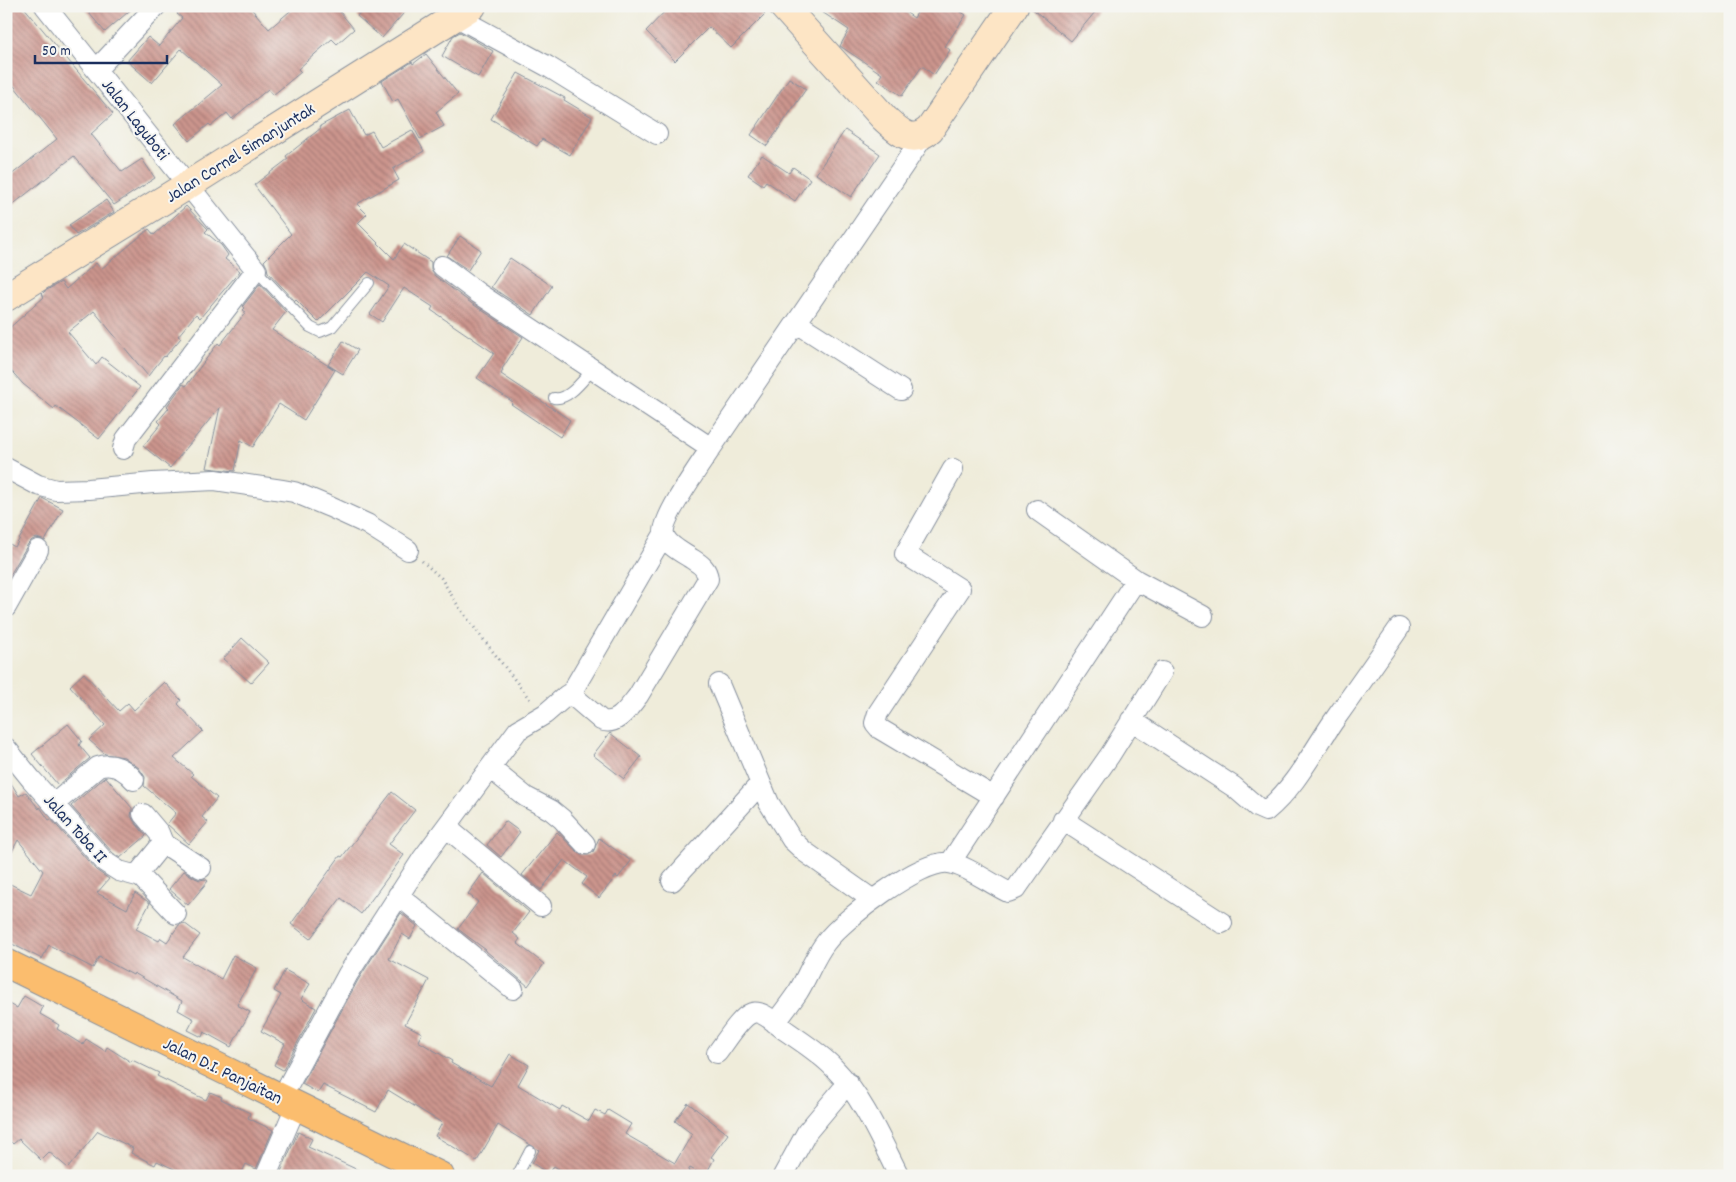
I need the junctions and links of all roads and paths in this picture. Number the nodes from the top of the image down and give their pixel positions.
1 (45, 6) edge
2 (156, 6) edge
3 (783, 6) edge
4 (1014, 6) edge
5 (464, 11) edge
6 (97, 69) junction
7 (657, 134) dead end
8 (925, 134) junction
9 (188, 185) junction
10 (442, 266) dead end
11 (256, 270) junction
12 (369, 283) dead end
13 (6, 296) edge
14 (797, 323) junction
15 (594, 368) junction
16 (902, 390) dead end
17 (554, 398) dead end
18 (711, 448) junction
19 (123, 449) dead end
20 (6, 468) edge
21 (953, 470) dead end
22 (1037, 510) dead end
23 (664, 534) junction
24 (38, 550) dead end
25 (408, 550) joint
26 (1136, 580) junction
27 (6, 608) edge
28 (1203, 616) dead end
29 (1399, 628) dead end
30 (1162, 672) dead end
31 (719, 684) dead end
32 (570, 695) junction
33 (542, 716) junction
34 (1131, 720) junction
35 (6, 748) edge
36 (490, 768) junction
37 (134, 780) dead end
38 (760, 784) junction
39 (994, 797) junction
40 (54, 804) junction
41 (143, 814) dead end
42 (1064, 820) junction
43 (446, 827) junction
44 (163, 843) junction
45 (585, 844) dead end
46 (950, 863) junction
47 (201, 868) dead end
48 (137, 875) junction
49 (672, 881) dead end
50 (398, 894) junction
51 (873, 900) junction
52 (541, 906) dead end
53 (176, 914) dead end
54 (1222, 923) dead end
55 (6, 963) edge
56 (513, 989) dead end
57 (775, 1023) junction
58 (717, 1053) dead end
59 (848, 1083) junction
60 (288, 1102) junction
61 (530, 1151) dead end
62 (266, 1176) edge
63 (440, 1176) edge
64 (517, 1176) edge
65 (783, 1176) edge
66 (899, 1176) edge

1 - 6 street, Jalan Laguboti
2 - 6 street
3 - 8 street
4 - 8 street
5 - 7 street
5 - 9 street, Jalan Cornel Simanjuntak
6 - 9 street, Jalan Laguboti
8 - 14 street
9 - 11 street, Jalan Laguboti
9 - 13 street, Jalan Cornel Simanjuntak
10 - 15 street
11 - 12 lane
11 - 19 street
14 - 16 street
14 - 18 street
15 - 17 lane
15 - 18 street
18 - 23 street
20 - 25 street
21 - 39 street
22 - 26 street
23 - 32 street
23 - 32 street
24 - 27 street
25 - 33 path
26 - 28 street
26 - 39 street
29 - 34 street
30 - 34 street
31 - 38 street
32 - 33 street
33 - 36 street
34 - 42 street
35 - 40 street, Jalan Toba II
36 - 43 street
36 - 45 street
37 - 40 street
38 - 49 street
38 - 51 street
39 - 46 street
40 - 48 street, Jalan Toba II
41 - 44 street
42 - 46 street
42 - 54 street
43 - 50 street
43 - 52 street
44 - 47 street
44 - 48 street
46 - 51 street
48 - 53 street, Jalan Toba II
50 - 56 street
50 - 60 street
51 - 57 street
55 - 60 main road, Jalan D.I. Panjaitan
57 - 58 street
57 - 59 street
59 - 65 street
59 - 66 street
60 - 62 street
60 - 63 main road, Jalan D.I. Panjaitan
61 - 64 lane

